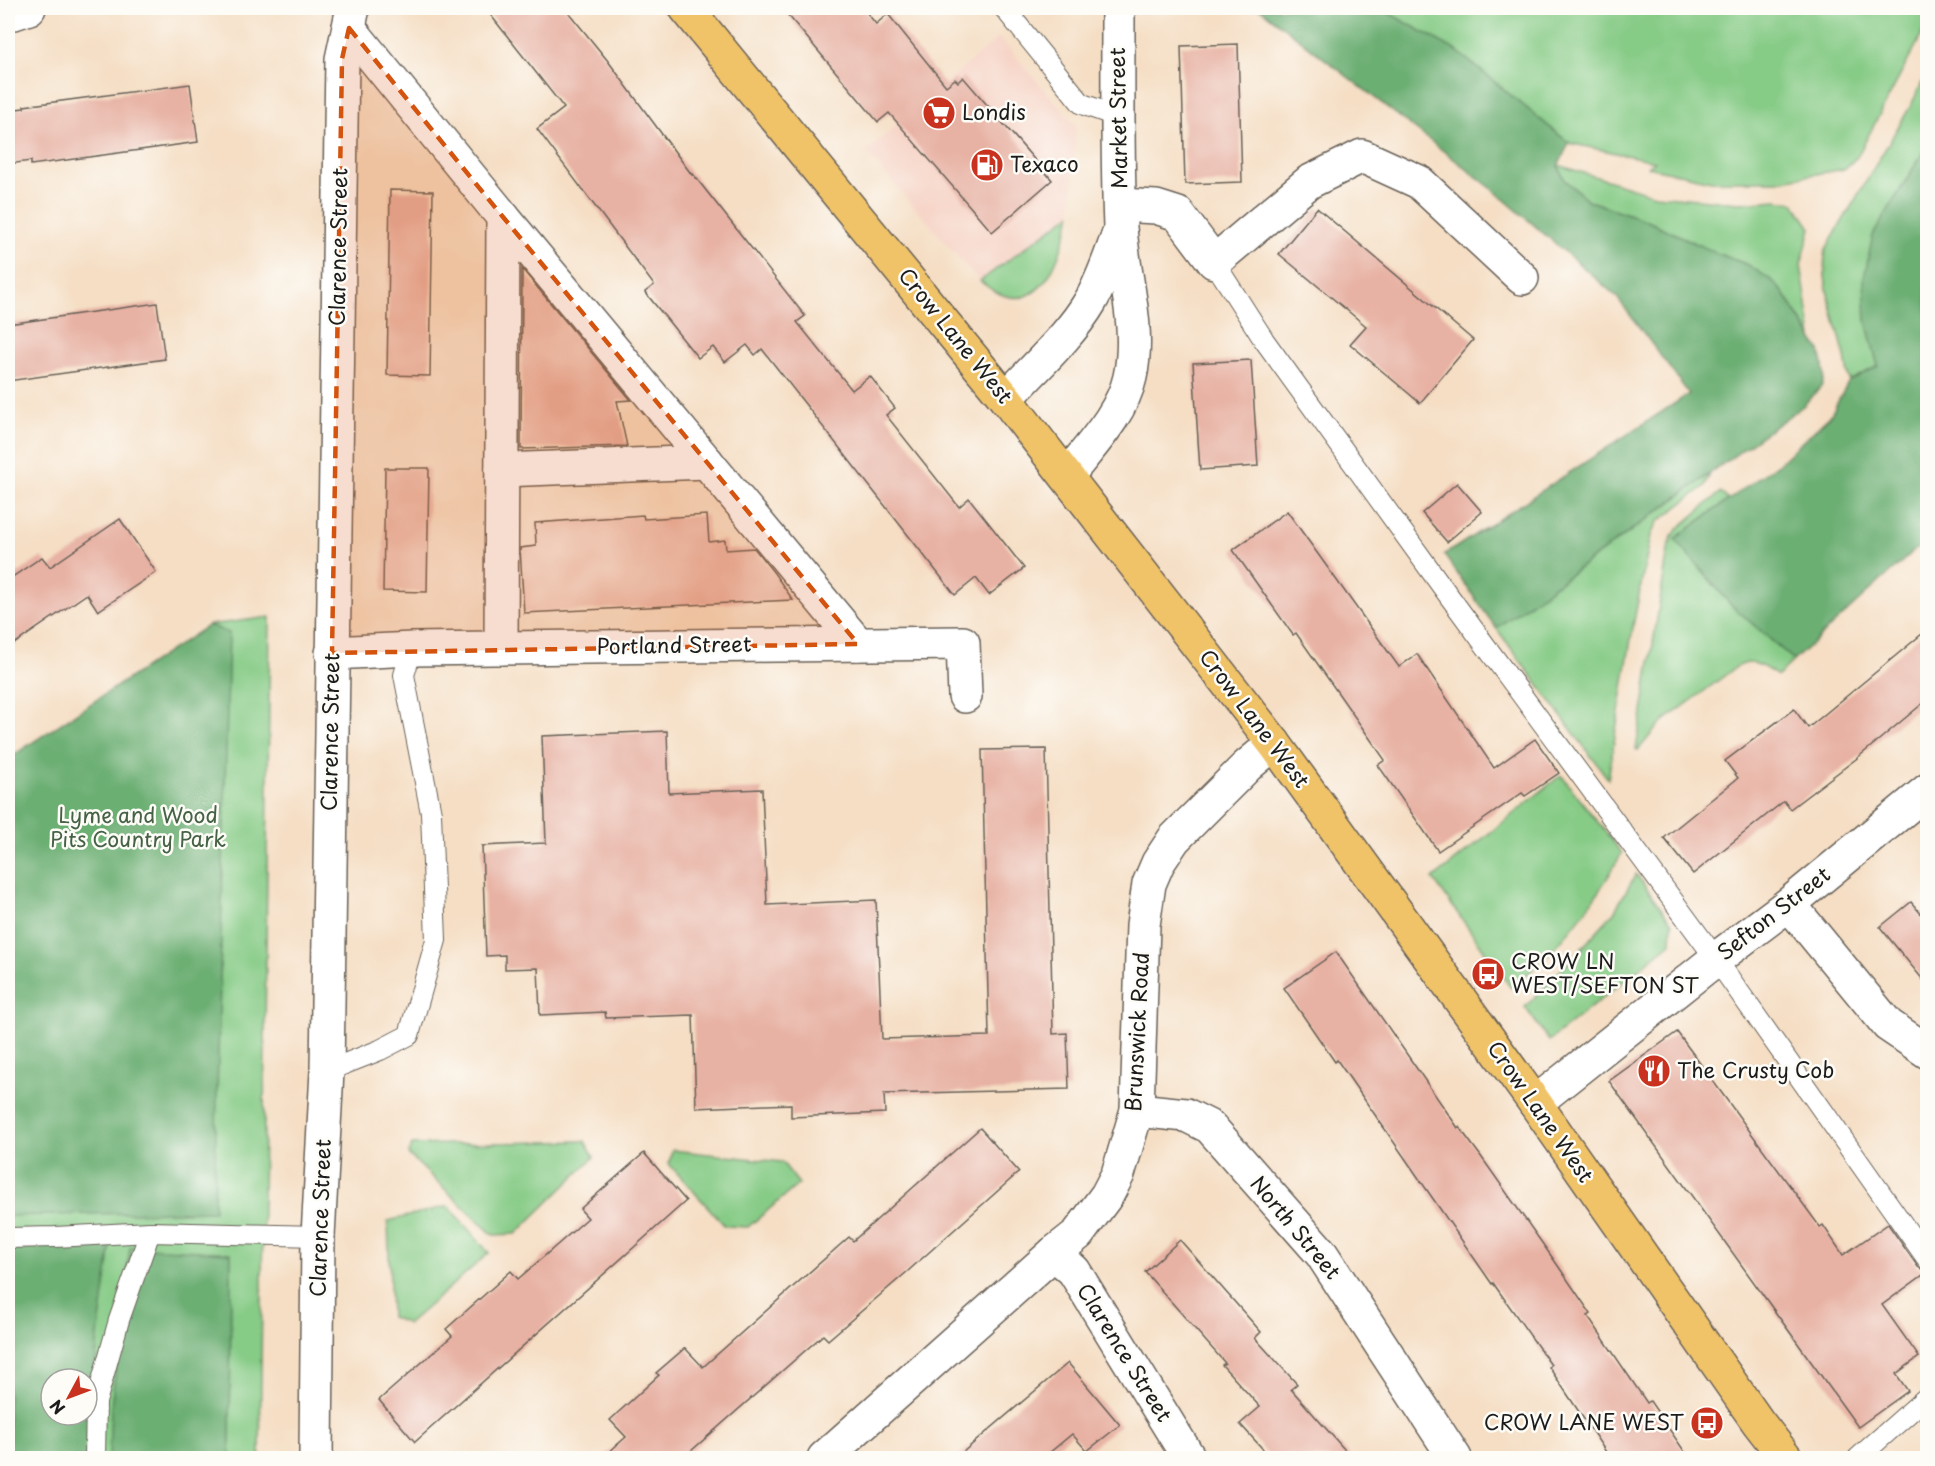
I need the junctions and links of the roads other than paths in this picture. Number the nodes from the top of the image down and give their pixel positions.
1 (686, 8) edge
2 (1004, 8) edge
3 (1118, 8) edge
4 (351, 18) edge
5 (1119, 117) junction
6 (503, 217) junction
7 (1120, 217) junction
8 (1214, 262) junction
9 (1522, 278) dead end
10 (1006, 399) junction
11 (707, 462) junction
12 (502, 470) junction
13 (1067, 476) junction
14 (858, 644) junction
15 (501, 648) junction
16 (412, 649) junction
17 (332, 653) junction
18 (965, 696) dead end
19 (1274, 743) junction
20 (1928, 790) edge
21 (1789, 903) junction
22 (1716, 959) junction
23 (1928, 1052) edge
24 (327, 1071) junction
25 (1535, 1103) junction
26 (1137, 1110) junction
27 (150, 1232) junction
28 (318, 1236) junction
29 (8, 1238) edge
30 (1054, 1253) junction
31 (1928, 1260) edge
32 (1928, 1396) edge
33 (95, 1458) edge
34 (316, 1458) edge
35 (824, 1458) edge
36 (1189, 1458) edge
37 (1455, 1458) edge
38 (1786, 1458) edge
39 (1858, 1458) edge

1 - 10 main road, Crow Lane West
2 - 5 lane
3 - 5 street, Market Street
4 - 6 street
4 - 17 street, Clarence Street
5 - 7 street, Market Street
6 - 11 street
6 - 12 street
7 - 8 street
7 - 10 street, Market Street
7 - 13 street, Market Street
8 - 9 street
8 - 22 lane
10 - 13 main road, Crow Lane West
11 - 12 street
11 - 14 street
12 - 15 street
13 - 19 main road, Crow Lane West
14 - 15 street, Portland Street
14 - 18 street, Portland Street
15 - 16 street, Portland Street
16 - 17 street, Portland Street
16 - 24 lane
17 - 24 street, Clarence Street
19 - 25 main road, Crow Lane West
19 - 26 street, Brunswick Road
20 - 21 street, Sefton Street
21 - 22 street, Sefton Street
21 - 23 street
22 - 25 street, Sefton Street
22 - 31 lane
24 - 28 street, Clarence Street
25 - 38 main road, Crow Lane West
26 - 30 street, Brunswick Road
26 - 37 street, North Street
27 - 28 lane
27 - 29 lane
27 - 33 lane
28 - 34 street, Clarence Street
30 - 35 street, Brunswick Road
30 - 36 street, Clarence Street
32 - 39 lane

